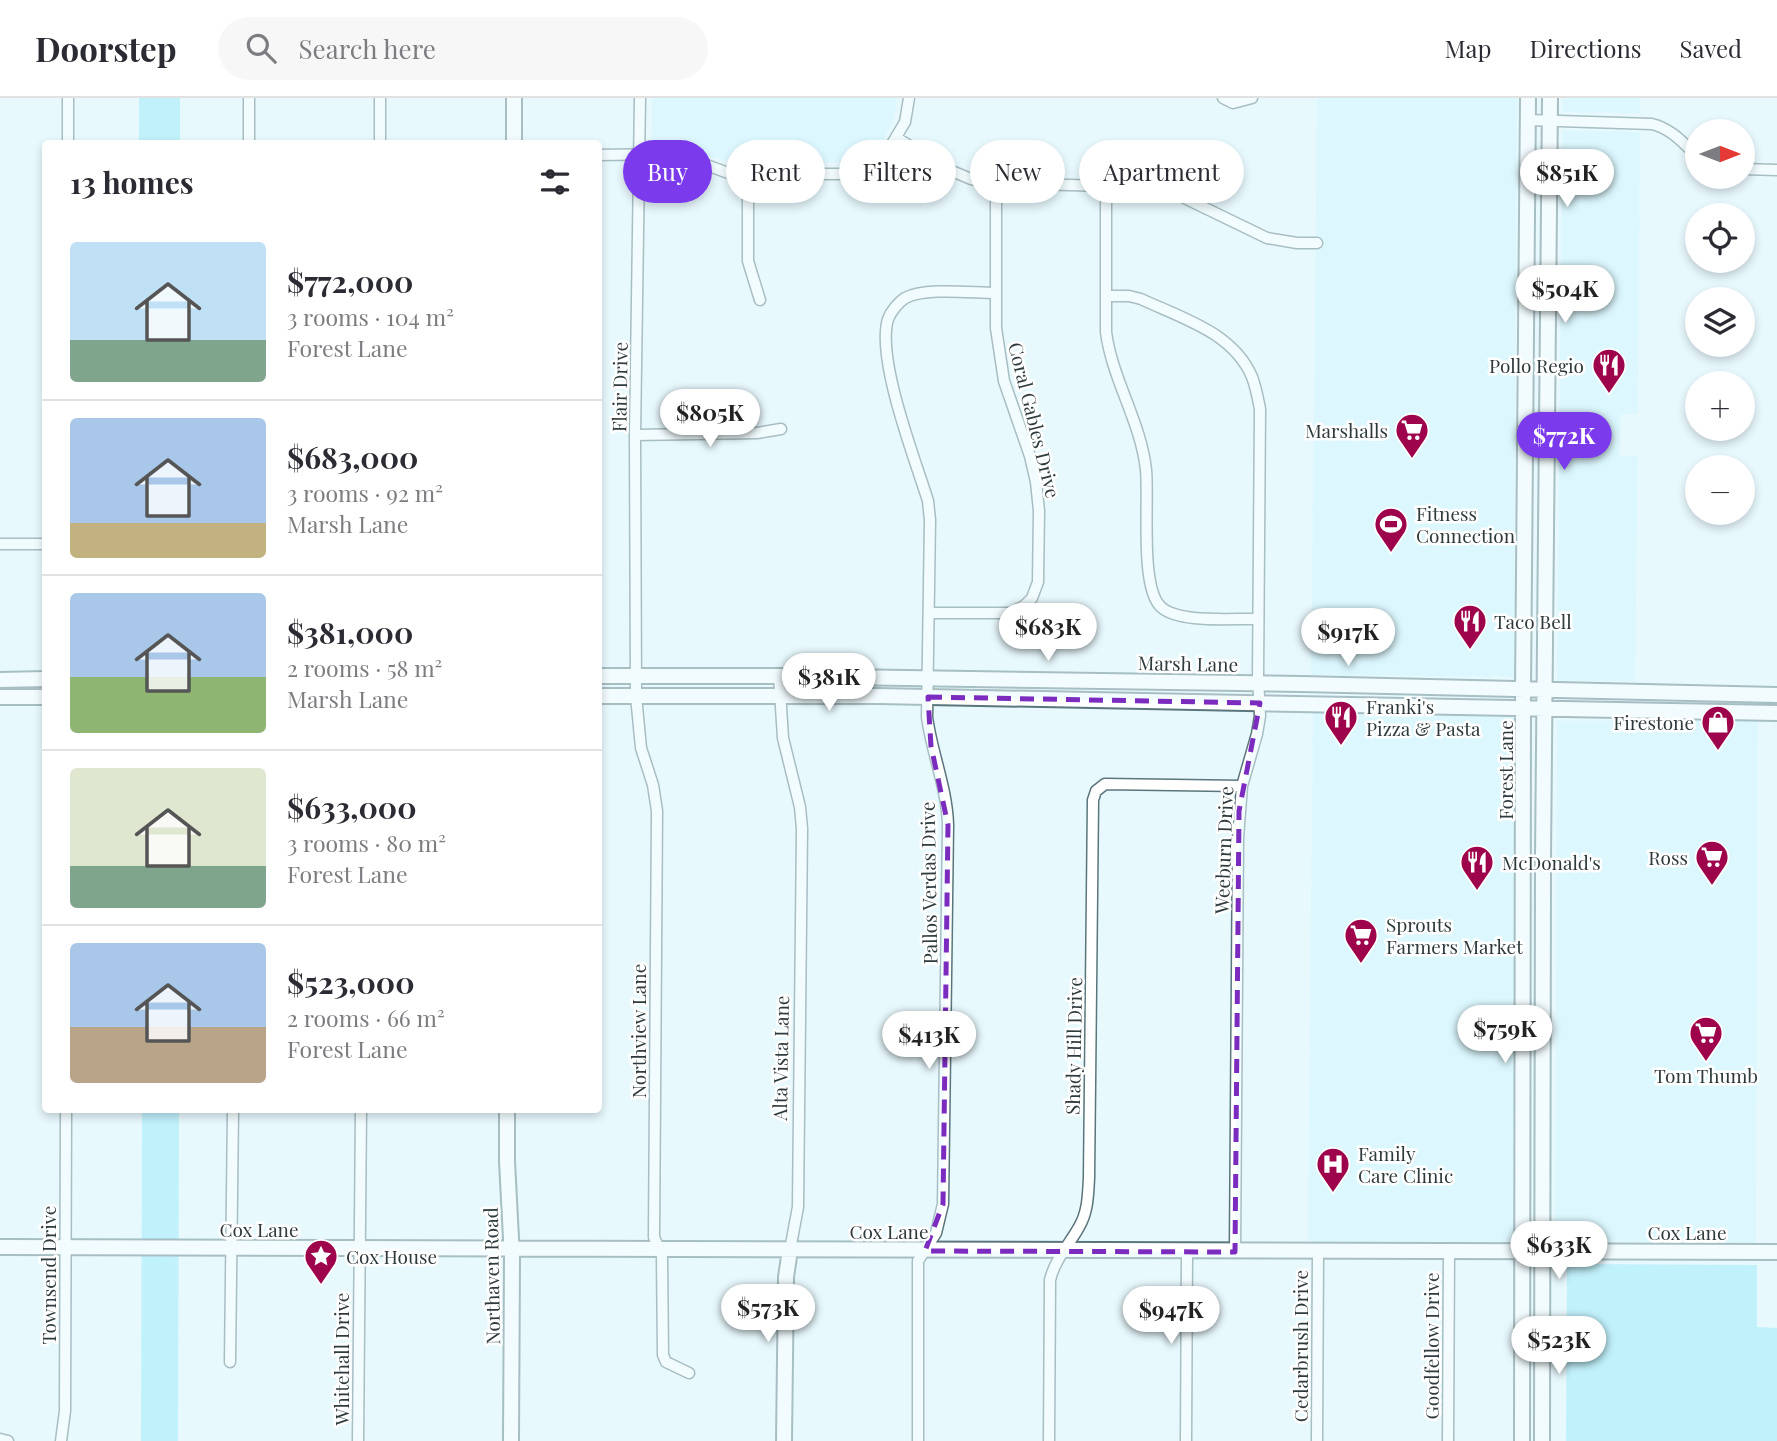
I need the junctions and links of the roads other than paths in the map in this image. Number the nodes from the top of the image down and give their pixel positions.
1 (68, 98) edge
2 (249, 98) edge
3 (380, 98) edge
4 (514, 98) edge
5 (640, 98) edge
6 (908, 98) edge
7 (1223, 98) edge
8 (1252, 98) edge
9 (1528, 98) edge
10 (1550, 98) edge
11 (1528, 120) junction
12 (1550, 120) junction
13 (897, 138) junction
14 (68, 140) edge
15 (249, 140) edge
16 (380, 140) edge
17 (514, 140) edge
18 (640, 140) edge
19 (1685, 144) edge
20 (623, 154) edge
21 (602, 155) edge
22 (1755, 169) edge
23 (1777, 170) edge
24 (825, 173) edge
25 (970, 179) edge
26 (639, 203) edge
27 (748, 203) edge
28 (996, 203) edge
29 (1106, 203) edge
30 (1195, 203) edge
31 (1317, 243) dead end
32 (1527, 243) junction
33 (1549, 244) junction
34 (996, 293) junction
35 (1106, 296) junction
36 (760, 300) dead end
37 (1525, 361) junction
38 (1547, 361) junction
39 (781, 429) dead end
40 (635, 435) junction
41 (1524, 542) junction
42 (1545, 543) junction
43 (0, 544) edge
44 (42, 544) edge
45 (929, 613) junction
46 (1258, 619) junction
47 (602, 676) edge
48 (636, 676) junction
49 (779, 676) junction
50 (42, 679) edge
51 (928, 679) junction
52 (0, 680) edge
53 (1258, 684) junction
54 (1395, 687) junction
55 (1523, 690) junction
56 (1544, 690) junction
57 (1687, 693) junction
58 (779, 695) junction
59 (1777, 695) edge
60 (602, 696) edge
61 (636, 696) junction
62 (0, 697) edge
63 (928, 697) junction
64 (42, 698) edge
65 (1260, 703) junction
66 (1397, 705) junction
67 (1524, 708) junction
68 (1544, 709) junction
69 (1687, 712) junction
70 (1777, 713) edge
71 (1242, 786) junction
72 (1524, 858) junction
73 (1543, 858) junction
74 (1522, 1089) junction
75 (1542, 1089) junction
76 (66, 1113) edge
77 (233, 1113) edge
78 (361, 1113) edge
79 (508, 1113) edge
80 (0, 1247) edge
81 (65, 1247) junction
82 (232, 1248) junction
83 (512, 1248) junction
84 (359, 1249) junction
85 (659, 1249) junction
86 (790, 1250) junction
87 (925, 1251) junction
88 (1063, 1251) junction
89 (1449, 1251) junction
90 (1523, 1251) junction
91 (1542, 1251) junction
92 (1187, 1252) junction
93 (1236, 1252) junction
94 (1318, 1252) junction
95 (1777, 1252) edge
96 (230, 1362) dead end
97 (688, 1373) dead end
98 (0, 1439) edge
99 (8, 1441) edge
100 (61, 1441) edge
101 (358, 1441) edge
102 (511, 1441) edge
103 (784, 1441) edge
104 (918, 1441) edge
105 (1049, 1441) edge
106 (1186, 1441) edge
107 (1317, 1441) edge
108 (1448, 1441) edge
109 (1522, 1441) edge
110 (1542, 1441) edge

1 - 14 street
2 - 15 street
3 - 16 street
4 - 17 main road
5 - 18 street, Flair Drive
6 - 13 street
7 - 8 street
9 - 11 main road, Forest Lane
10 - 12 main road, Forest Lane
11 - 12 street
11 - 32 main road, Forest Lane
12 - 19 street
12 - 33 main road, Forest Lane
13 - 24 street
13 - 25 street
20 - 21 street
22 - 23 street
26 - 40 street, Flair Drive
27 - 36 street
28 - 34 street, Coral Gables Drive
29 - 35 street
30 - 31 street
32 - 33 main road
32 - 37 main road, Forest Lane
33 - 38 main road, Forest Lane
34 - 45 street, Pallos Verdas Drive
34 - 45 street, Coral Gables Drive
35 - 46 street, Weeburn Drive
35 - 46 street
37 - 38 main road
37 - 41 main road, Forest Lane
38 - 42 main road, Forest Lane
39 - 40 street
40 - 48 street, Flair Drive
41 - 42 main road
41 - 55 main road, Forest Lane
42 - 56 main road, Forest Lane
43 - 44 street
45 - 51 street, Pallos Verdas Drive
46 - 53 street, Weeburn Drive
47 - 48 main road, Marsh Lane
48 - 49 main road, Marsh Lane
48 - 61 street, Northview Lane
49 - 51 main road, Marsh Lane
49 - 58 street, Alta Vista Lane
50 - 52 main road
51 - 53 main road, Marsh Lane
51 - 63 street, Pallos Verdas Drive
53 - 54 main road, Marsh Lane
53 - 65 street, Weeburn Drive
54 - 55 main road, Marsh Lane
54 - 66 main road
55 - 56 main road, Marsh Lane
55 - 67 main road, Forest Lane
56 - 57 main road, Marsh Lane
56 - 68 main road, Forest Lane
57 - 59 main road, Marsh Lane
57 - 69 main road
58 - 61 main road, Marsh Lane
58 - 63 main road, Marsh Lane
58 - 86 street, Alta Vista Lane
60 - 61 main road, Marsh Lane
61 - 85 street, Northview Lane
62 - 64 main road
63 - 65 main road, Marsh Lane
63 - 87 street, Pallos Verdas Drive
65 - 66 main road, Marsh Lane
65 - 71 street, Weeburn Drive
66 - 67 main road, Marsh Lane
67 - 68 main road, Marsh Lane
67 - 72 main road, Forest Lane
68 - 69 main road, Marsh Lane
68 - 73 main road, Forest Lane
69 - 70 main road, Marsh Lane
71 - 88 street, Shady Hill Drive
71 - 93 street, Weeburn Drive
72 - 73 main road
72 - 74 main road, Forest Lane
73 - 75 main road, Forest Lane
74 - 75 main road
74 - 90 main road, Forest Lane
75 - 91 main road, Forest Lane
76 - 81 street, Townsend Drive
77 - 82 street
78 - 84 street, Whitehall Drive
79 - 83 main road, Northaven Road
80 - 81 main road, Cox Lane
81 - 82 main road, Cox Lane
81 - 100 street, Townsend Drive
82 - 84 main road, Cox Lane
82 - 96 street
83 - 84 main road, Cox Lane
83 - 85 main road, Cox Lane
83 - 102 main road, Northaven Road
84 - 101 street, Whitehall Drive
85 - 86 main road, Cox Lane
85 - 97 street, Northview Lane
86 - 87 main road, Cox Lane
86 - 103 main road, Alta Vista Lane
87 - 88 main road, Cox Lane
87 - 104 street, Pallos Verdas Drive
88 - 92 main road, Cox Lane
88 - 105 street, Shady Hill Drive
89 - 90 main road, Cox Lane
89 - 94 main road, Cox Lane
89 - 108 street, Goodfellow Drive
90 - 91 main road, Cox Lane
90 - 109 main road, Forest Lane
91 - 95 main road, Cox Lane
91 - 110 main road, Forest Lane
92 - 93 main road, Cox Lane
92 - 106 street
93 - 94 main road, Cox Lane
94 - 107 street, Cedarbrush Drive
98 - 99 street

